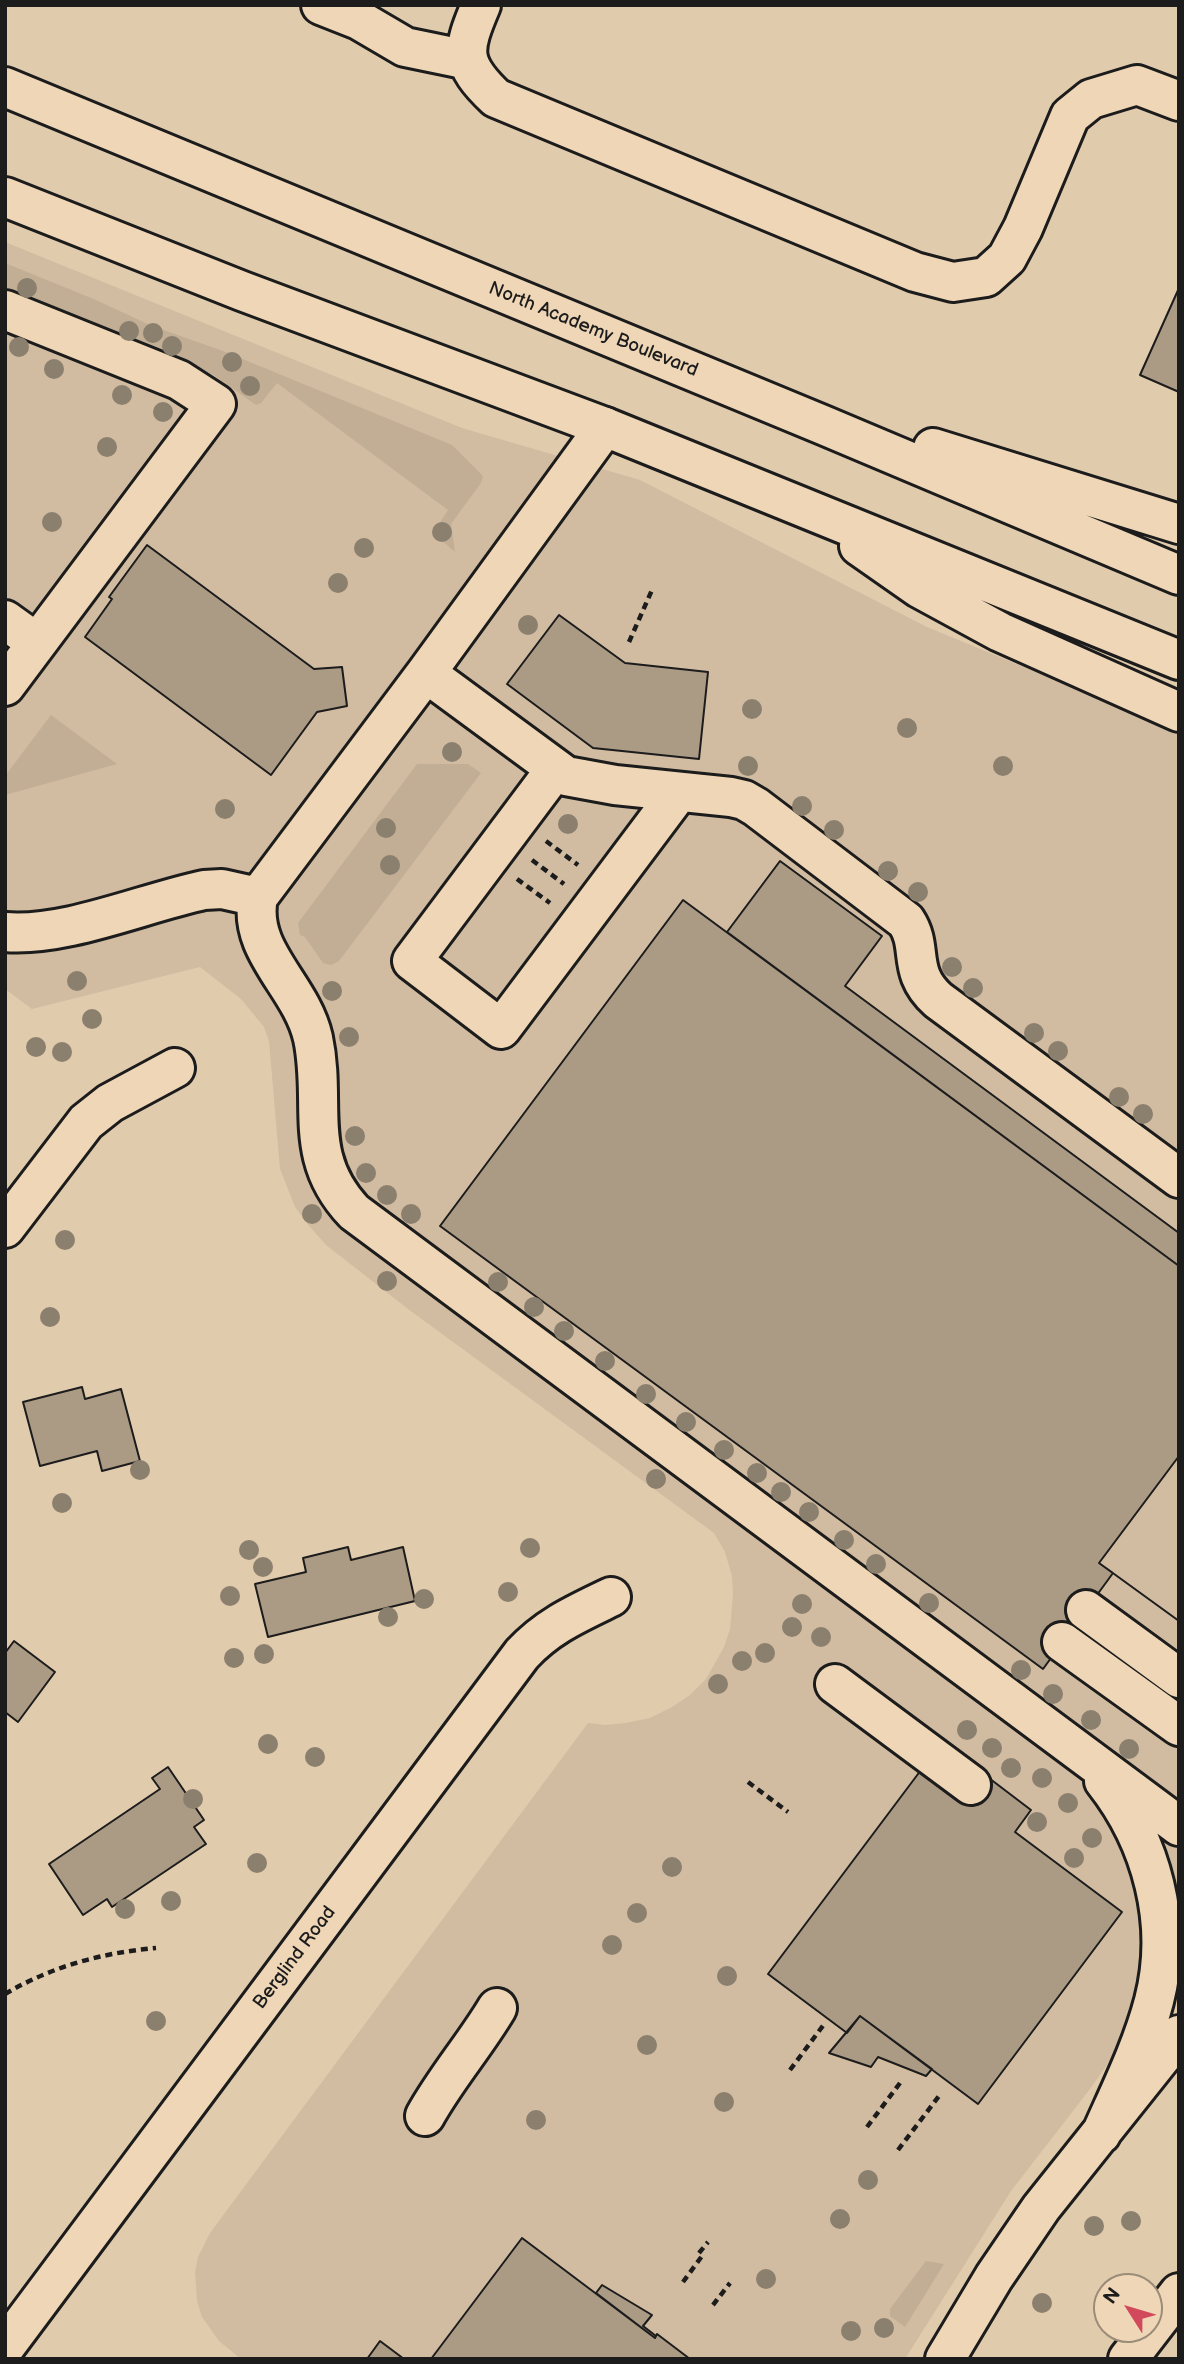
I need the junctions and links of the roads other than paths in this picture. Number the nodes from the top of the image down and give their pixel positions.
1 (321, 5) edge
2 (481, 5) edge
3 (379, 17) edge
4 (468, 60) junction
5 (5, 88) edge
6 (1179, 101) edge
7 (5, 197) edge
8 (5, 310) edge
9 (703, 375) junction
10 (605, 427) junction
11 (800, 505) junction
12 (1179, 524) edge
13 (1179, 575) edge
14 (5, 620) edge
15 (37, 643) junction
16 (1179, 660) edge
17 (426, 673) junction
18 (5, 686) edge
19 (1179, 712) edge
20 (555, 770) junction
21 (678, 793) junction
22 (258, 897) junction
23 (5, 932) edge
24 (175, 1068) dead end
25 (1179, 1178) edge
26 (5, 1228) edge
27 (611, 1597) dead end
28 (1080, 1618) junction
29 (1179, 1652) edge
30 (1179, 1678) edge
31 (835, 1684) dead end
32 (1179, 1703) edge
33 (1179, 1726) edge
34 (1063, 1739) junction
35 (971, 1785) dead end
36 (1179, 1826) edge
37 (497, 2008) dead end
38 (1179, 2035) edge
39 (425, 2116) dead end
40 (1101, 2134) junction
41 (1179, 2293) edge
42 (5, 2347) edge
43 (945, 2359) edge
44 (1128, 2359) edge

1 - 3 main road
2 - 4 main road
3 - 4 main road
4 - 6 main road
5 - 9 main road, North Academy Boulevard
7 - 10 main road
8 - 15 main road
9 - 12 main road
9 - 13 main road, North Academy Boulevard
10 - 11 main road
10 - 17 main road
11 - 16 main road
11 - 19 main road
14 - 15 main road
15 - 18 main road
17 - 20 main road
17 - 22 main road
20 - 21 main road
20 - 21 main road
21 - 25 main road
22 - 23 main road
22 - 34 main road
24 - 26 main road
27 - 42 main road, Berglind Road
28 - 29 main road
28 - 30 main road
28 - 32 main road
28 - 33 main road
31 - 35 main road
34 - 36 main road
34 - 40 main road
37 - 39 main road
38 - 40 main road
40 - 43 main road
41 - 44 main road

